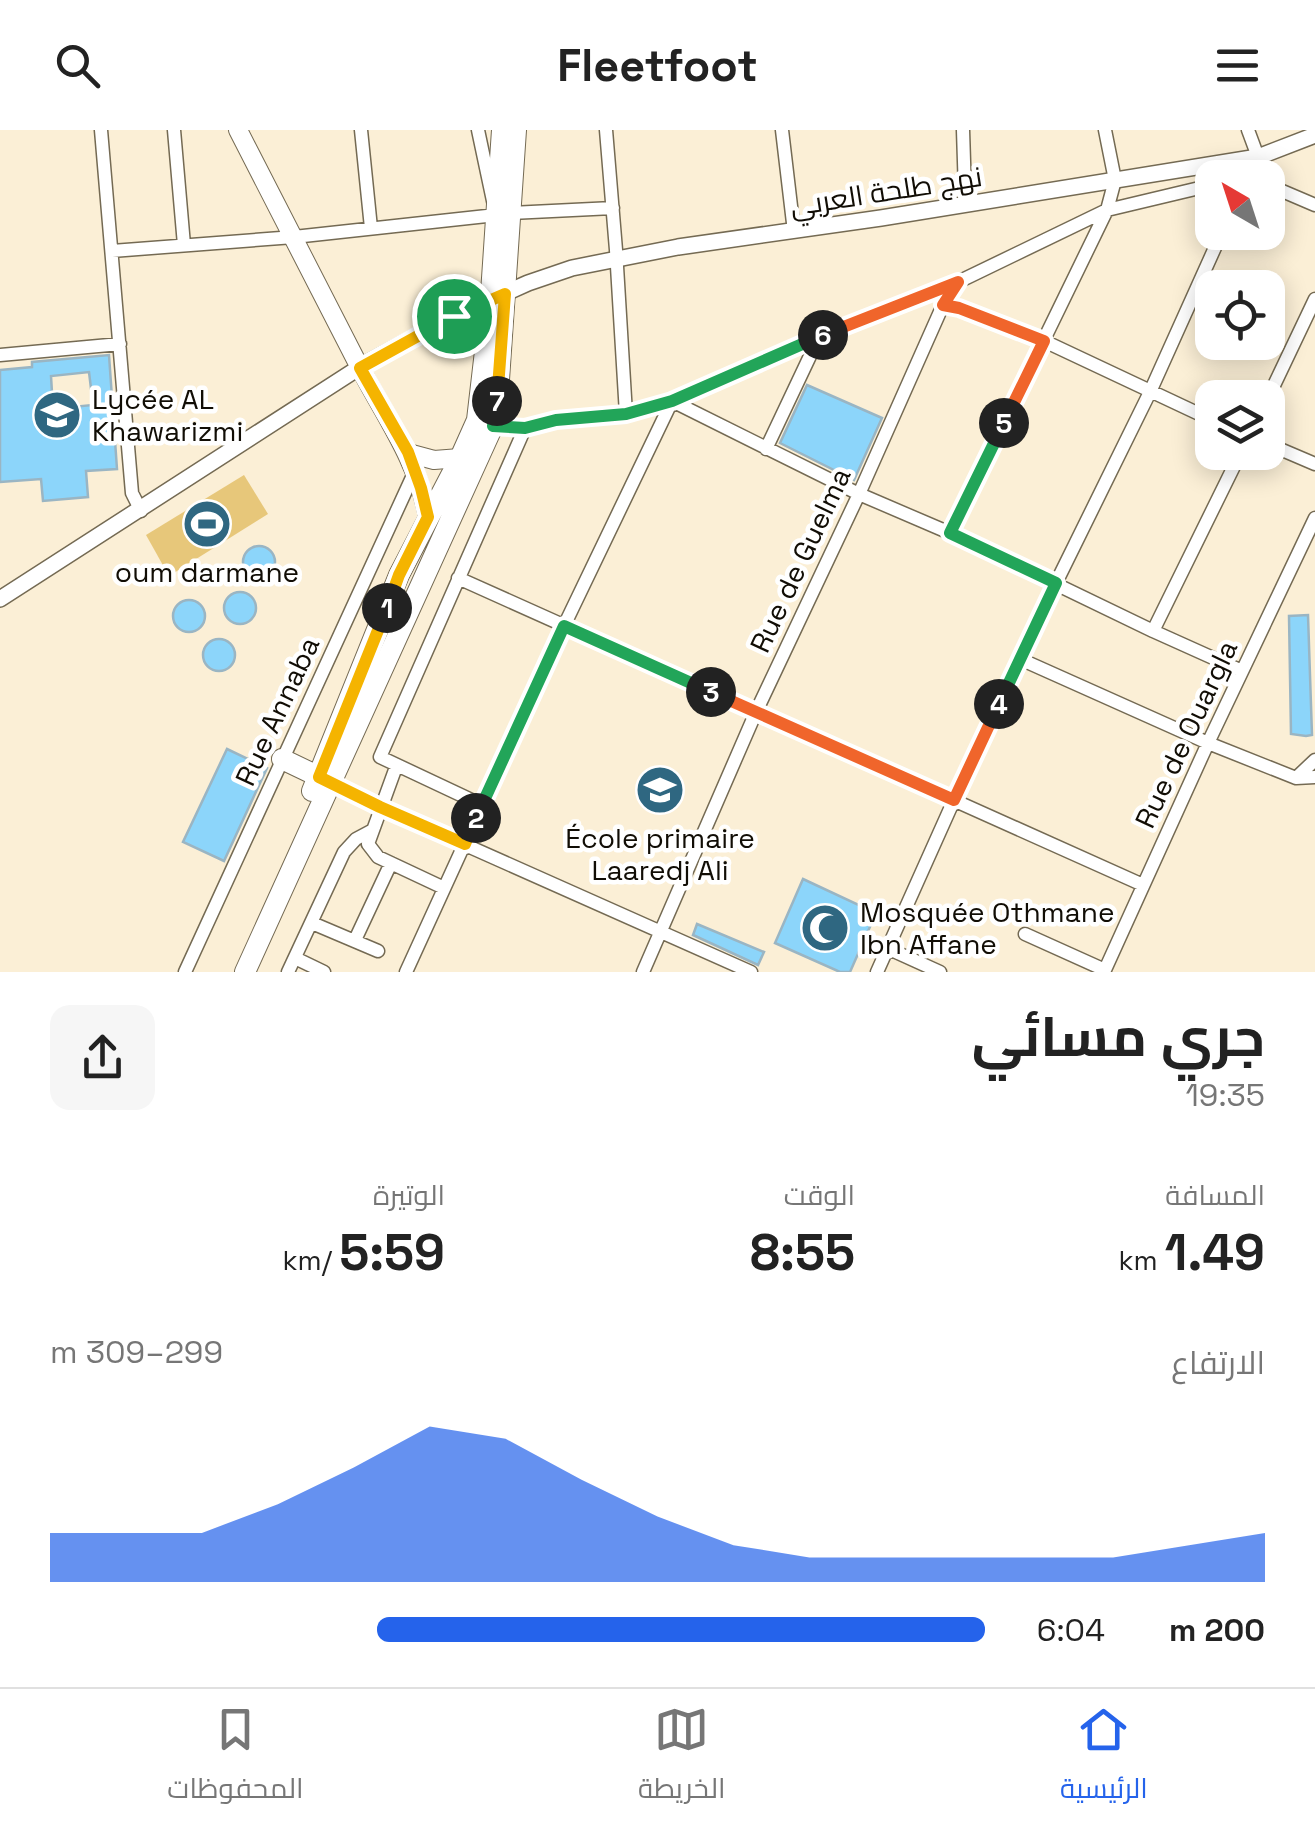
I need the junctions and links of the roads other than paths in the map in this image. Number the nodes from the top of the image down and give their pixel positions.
1 (102, 130) edge
2 (174, 130) edge
3 (238, 130) edge
4 (361, 130) edge
5 (478, 130) edge
6 (502, 130) edge
7 (516, 130) edge
8 (606, 130) edge
9 (782, 130) edge
10 (963, 130) edge
11 (1106, 130) edge
12 (1248, 130) edge
13 (1305, 130) edge
14 (1315, 135) edge
15 (1256, 154) junction
16 (1114, 175) junction
17 (1195, 189) edge
18 (1285, 192) edge
19 (965, 193) junction
20 (1315, 205) edge
21 (613, 208) junction
22 (1107, 210) junction
23 (503, 214) junction
24 (793, 223) junction
25 (371, 228) junction
26 (294, 237) junction
27 (184, 245) junction
28 (1214, 250) edge
29 (112, 252) junction
30 (616, 254) junction
31 (958, 282) junction
32 (498, 293) junction
33 (1315, 299) edge
34 (943, 305) junction
35 (819, 337) junction
36 (1044, 341) junction
37 (120, 344) junction
38 (0, 356) edge
39 (360, 368) junction
40 (1277, 380) edge
41 (1150, 392) junction
42 (672, 401) junction
43 (1195, 412) edge
44 (626, 414) junction
45 (493, 426) junction
46 (525, 428) junction
47 (766, 449) junction
48 (1285, 451) edge
49 (408, 452) junction
50 (460, 458) junction
51 (1315, 464) edge
52 (1232, 470) edge
53 (416, 471) junction
54 (859, 494) junction
55 (141, 510) junction
56 (428, 517) junction
57 (1315, 518) edge
58 (950, 533) junction
59 (1311, 534) edge
60 (458, 578) junction
61 (1056, 583) junction
62 (0, 600) edge
63 (564, 626) junction
64 (1153, 631) junction
65 (1020, 659) junction
66 (1242, 671) junction
67 (756, 712) junction
68 (1208, 743) junction
69 (282, 759) junction
70 (1315, 760) edge
71 (396, 766) junction
72 (1315, 777) edge
73 (1296, 778) junction
74 (325, 780) junction
75 (954, 800) junction
76 (482, 805) junction
77 (380, 807) junction
78 (371, 831) junction
79 (465, 844) junction
80 (391, 863) junction
81 (1143, 884) junction
82 (444, 888) junction
83 (312, 923) junction
84 (661, 932) junction
85 (1025, 934) dead end
86 (356, 940) junction
87 (887, 948) junction
88 (378, 952) dead end
89 (295, 958) junction
90 (1105, 971) edge
91 (185, 972) edge
92 (230, 972) edge
93 (244, 972) edge
94 (288, 972) edge
95 (324, 972) edge
96 (406, 972) edge
97 (642, 972) edge
98 (751, 972) edge
99 (876, 972) edge
100 (940, 972) edge

1 - 29 street
2 - 27 street
3 - 26 main road
4 - 25 street
5 - 23 street
6 - 23 main road
7 - 23 main road
8 - 21 street
9 - 24 street
10 - 19 street
11 - 16 street
12 - 15 street
13 - 15 street
14 - 15 street
15 - 16 street
16 - 19 street
16 - 22 street
16 - 30 street, نهج طلحة العربي
17 - 22 street
18 - 20 street
19 - 24 street
21 - 23 street
21 - 30 street
22 - 31 street
22 - 36 street
23 - 25 street
23 - 32 main road
24 - 30 street
25 - 26 street
26 - 27 street
26 - 39 main road
27 - 29 street
28 - 41 street
29 - 37 street
30 - 32 street, نهج طلحة العربي
30 - 44 street
31 - 34 street, Rue de Guelma
31 - 35 street
32 - 39 street, نهج طلحة العربي
32 - 45 main road
32 - 50 main road
33 - 40 street
34 - 36 street
34 - 54 street, Rue de Guelma
35 - 42 street
35 - 47 street
36 - 41 street
36 - 58 street
37 - 38 street
37 - 55 street
39 - 49 main road
39 - 55 street, نهج طلحة العربي
41 - 43 street
41 - 61 street
42 - 44 street
42 - 47 street
42 - 63 street
44 - 46 street
45 - 46 street
45 - 74 main road
46 - 60 street
47 - 54 street
48 - 51 street
49 - 50 main road
49 - 53 main road
50 - 56 main road
52 - 64 street
53 - 56 main road
53 - 69 street, Rue Annaba
54 - 58 street
54 - 67 street, Rue de Guelma
55 - 62 street, نهج طلحة العربي
56 - 74 main road
57 - 59 street, Rue de Ouargla
58 - 61 street
59 - 66 street, Rue de Ouargla
60 - 63 street
60 - 71 street
61 - 64 street
61 - 65 street
63 - 67 street
63 - 76 street
64 - 66 street
65 - 68 street
65 - 75 street
66 - 68 street, Rue de Ouargla
67 - 75 street
67 - 84 street, Rue de Guelma
68 - 73 street
68 - 81 street, Rue de Ouargla
69 - 74 main road
69 - 91 street, Rue Annaba
70 - 73 street
71 - 76 street
71 - 77 street
72 - 73 street
74 - 77 street
74 - 92 main road
74 - 93 main road
75 - 81 street
75 - 87 street
76 - 79 street
77 - 78 street
77 - 79 street
78 - 80 street
78 - 83 street
79 - 82 street
79 - 84 street
80 - 82 street
80 - 86 street
81 - 90 street, Rue de Ouargla
82 - 96 street
83 - 86 street
83 - 89 street
84 - 97 street, Rue de Guelma
84 - 98 street
85 - 90 street
86 - 88 street
87 - 99 street
87 - 100 street
89 - 94 street
89 - 95 street

